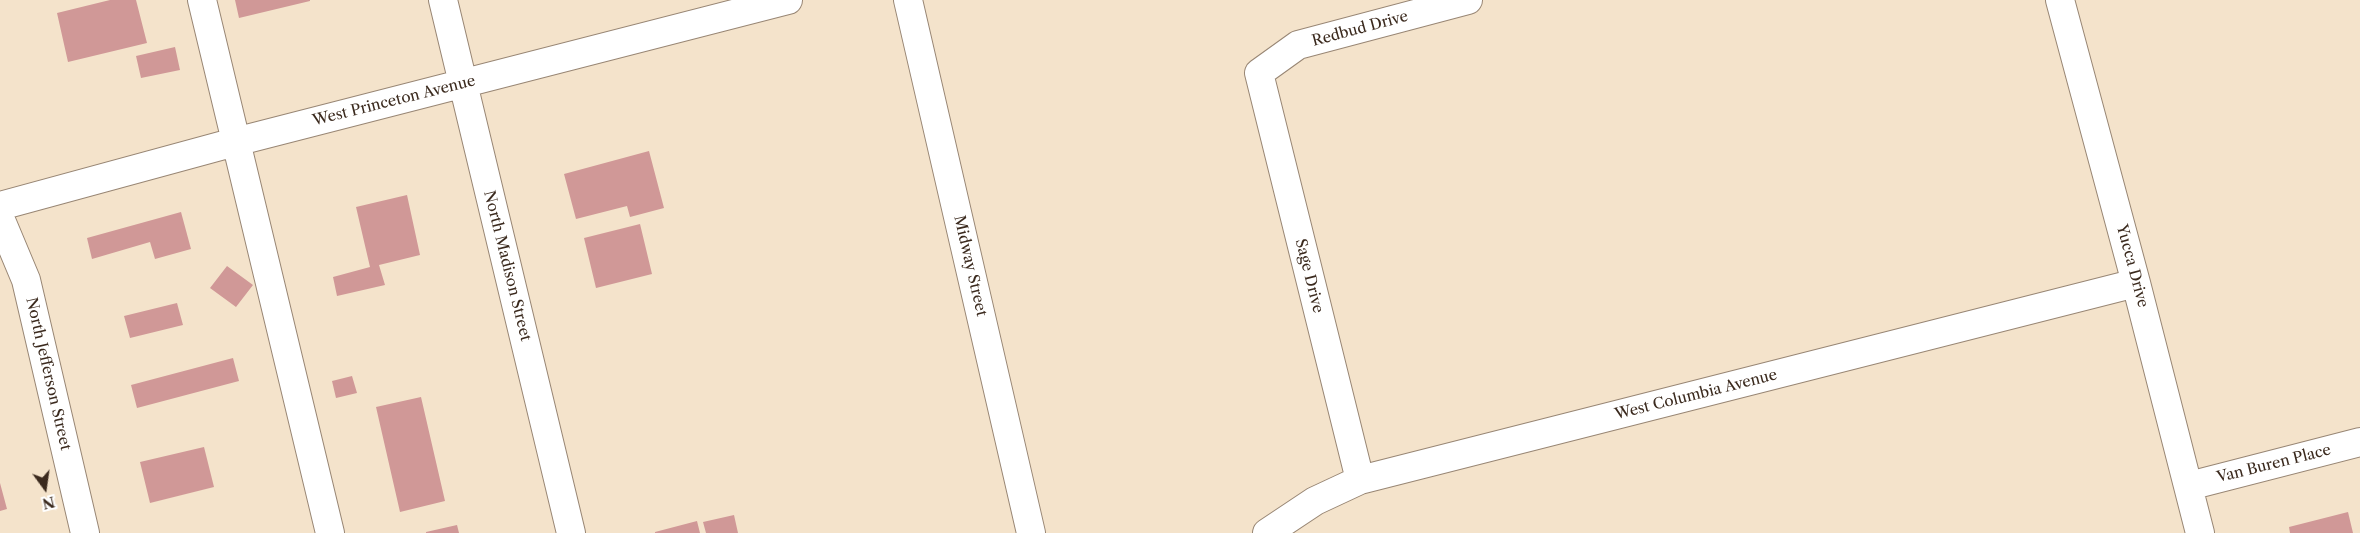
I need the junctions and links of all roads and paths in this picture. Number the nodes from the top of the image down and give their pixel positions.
1 (202, 0) edge
2 (443, 0) edge
3 (788, 0) edge
4 (908, 0) edge
5 (1468, 0) edge
6 (2060, 0) edge
7 (1259, 73) joint
8 (463, 84) junction
9 (235, 142) junction
10 (0, 206) edge
11 (0, 218) edge
12 (2136, 283) junction
13 (2360, 442) edge
14 (1360, 480) junction
15 (2189, 486) junction
16 (85, 533) edge
17 (330, 533) edge
18 (571, 533) edge
19 (1031, 533) edge
20 (1266, 533) edge
21 (2200, 533) edge

1 - 9 street
2 - 8 street, North Madison Street
3 - 8 street, West Princeton Avenue
4 - 19 street, Midway Street
5 - 7 street, Redbud Drive
6 - 12 street, Yucca Drive
7 - 14 street, Sage Drive
8 - 9 street, West Princeton Avenue
8 - 18 street, North Madison Street
9 - 10 street, West Princeton Avenue
9 - 17 street
11 - 16 street, North Jefferson Street
12 - 14 street, West Columbia Avenue
12 - 15 street, Yucca Drive
13 - 15 street, Van Buren Place
14 - 20 street, West Columbia Avenue
15 - 21 street, Yucca Drive

